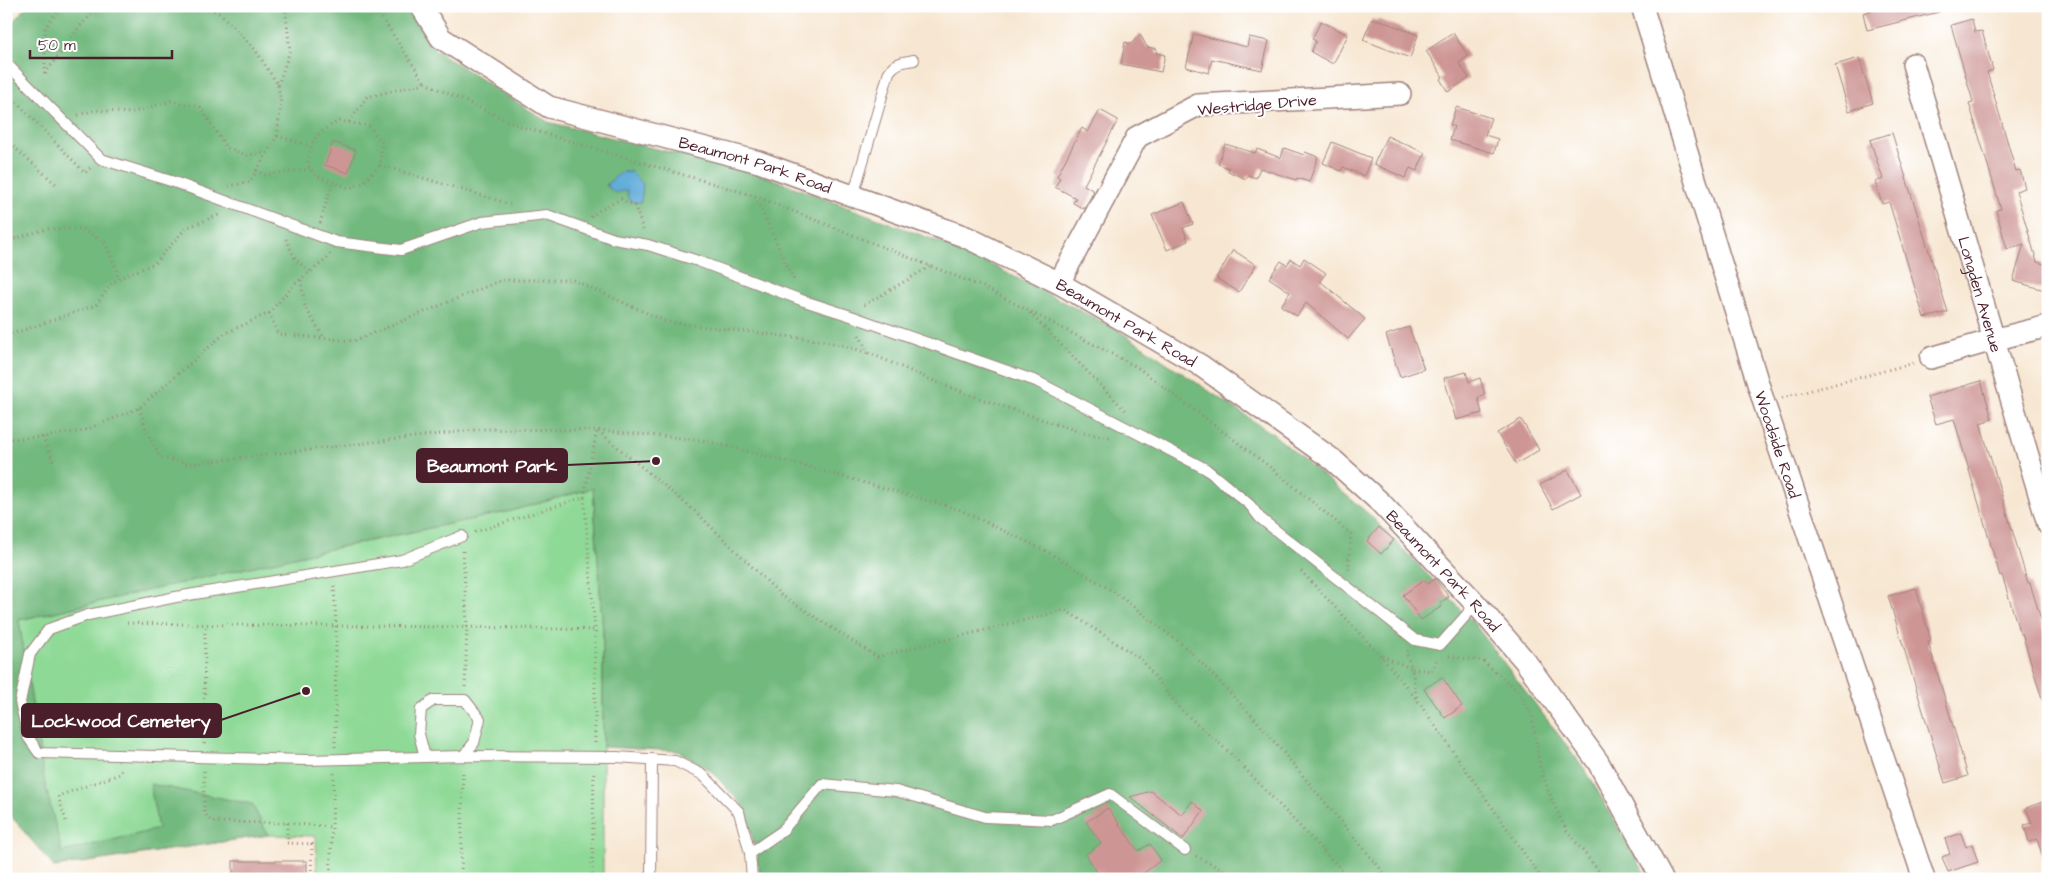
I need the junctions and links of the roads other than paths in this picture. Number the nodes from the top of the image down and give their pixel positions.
1 (421, 6) edge
2 (1642, 6) edge
3 (914, 60) dead end
4 (1914, 64) dead end
5 (10, 67) dead end
6 (1400, 94) dead end
7 (853, 196) junction
8 (1058, 283) junction
9 (2048, 326) edge
10 (1993, 340) junction
11 (1932, 358) road end
12 (2048, 524) edge
13 (462, 536) road end
14 (1476, 604) junction
15 (463, 756) junction
16 (425, 757) junction
17 (652, 759) junction
18 (1185, 850) road end
19 (750, 853) junction
20 (651, 878) edge
21 (752, 879) edge
22 (1662, 879) edge
23 (1924, 879) edge

1 - 7 street, Beaumont Park Road
2 - 23 street, Woodside Road
3 - 7 lane
4 - 10 street, Longden Avenue
5 - 14 lane
6 - 8 street, Westridge Drive
7 - 8 street, Beaumont Park Road
8 - 14 street, Beaumont Park Road
9 - 10 street
10 - 11 street
10 - 12 street, Longden Avenue
13 - 16 lane
14 - 22 street, Beaumont Park Road
15 - 16 lane
15 - 16 lane
15 - 17 lane
17 - 19 lane
17 - 20 lane
18 - 19 lane
19 - 21 lane

